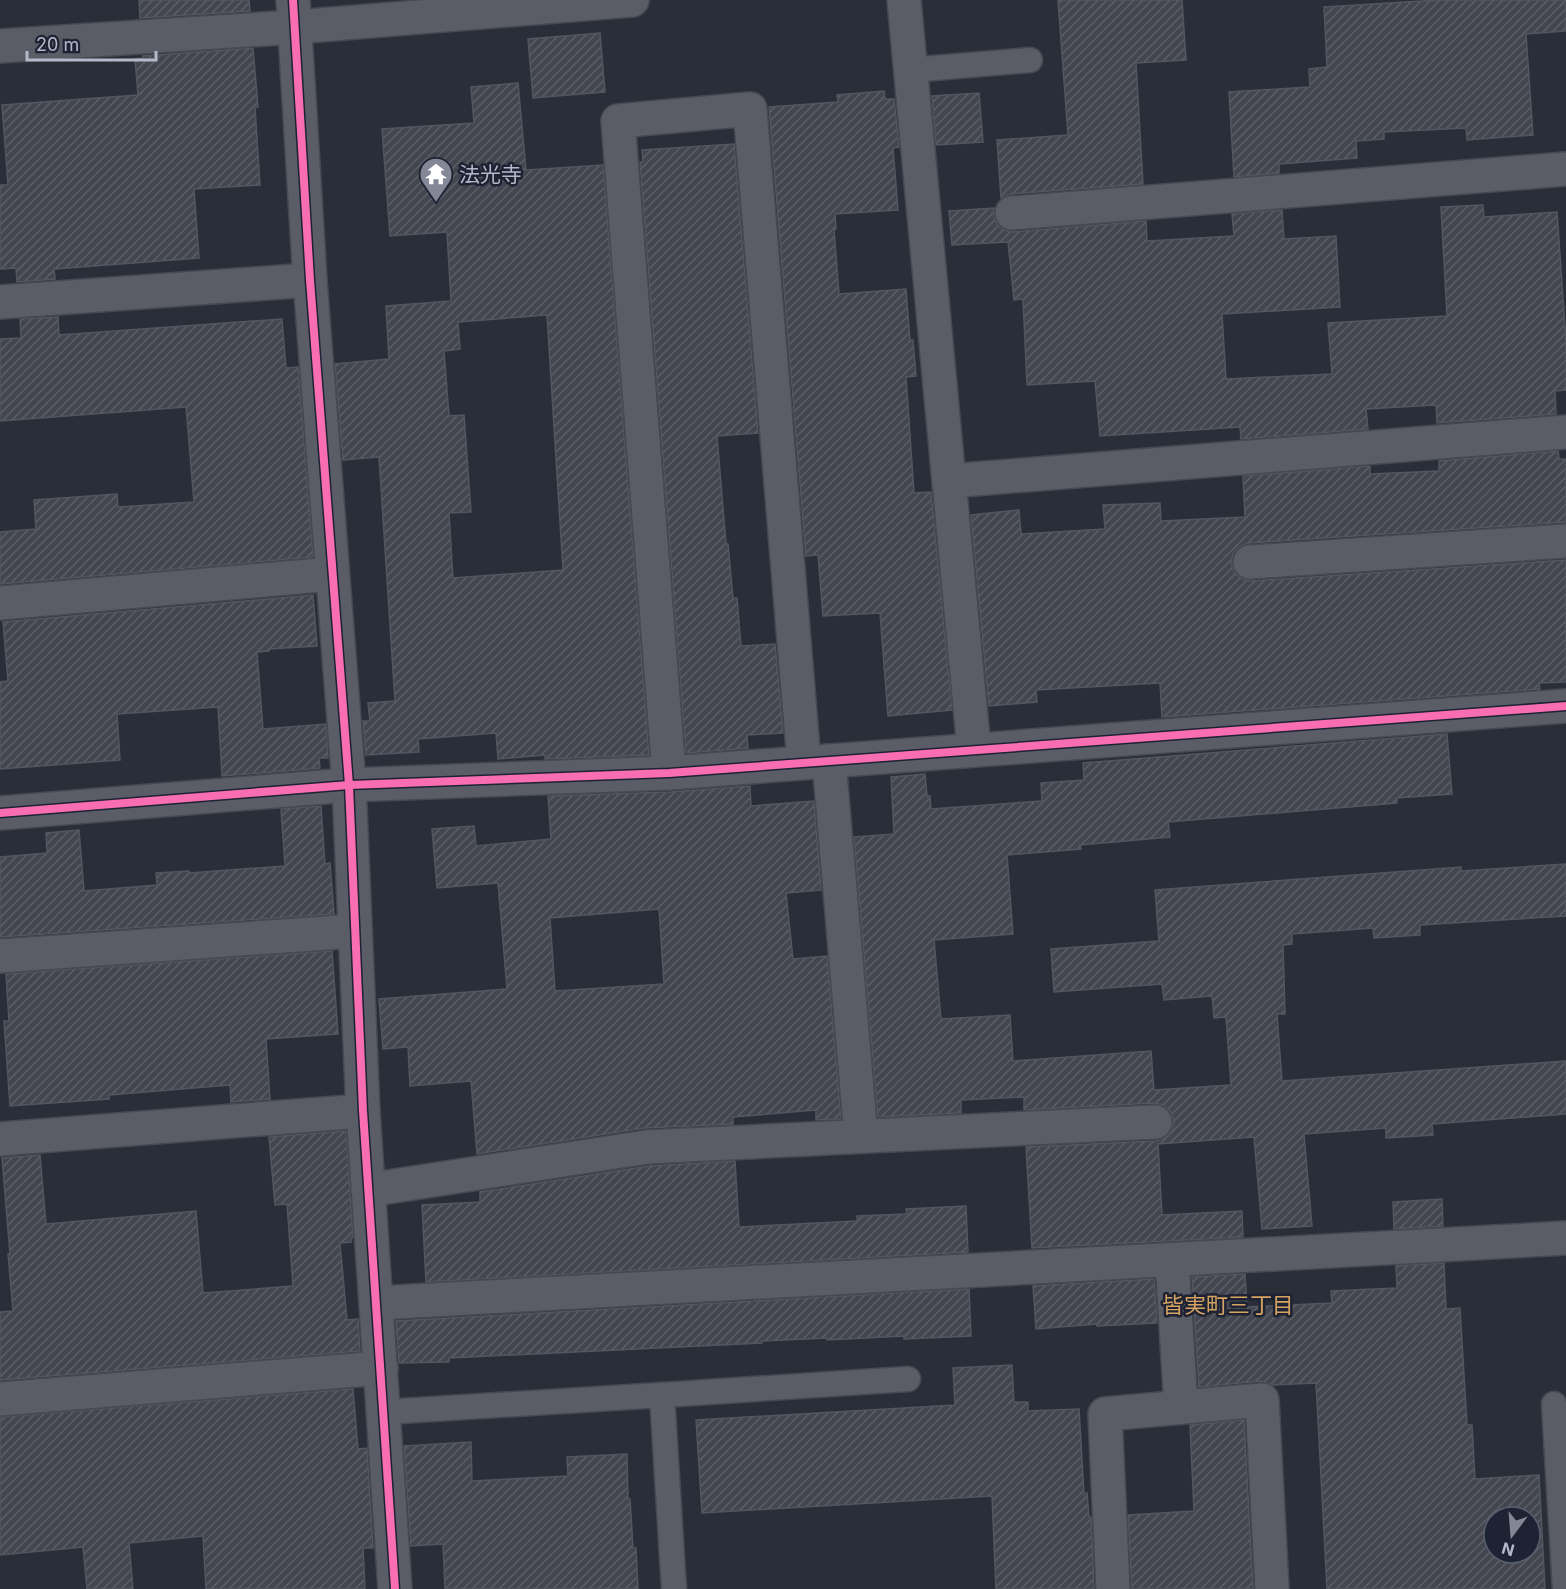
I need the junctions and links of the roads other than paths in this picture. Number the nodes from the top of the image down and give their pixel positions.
1 (632, 0) edge
2 (904, 0) edge
3 (294, 14) edge
4 (0, 46) edge
5 (1030, 60) dead end
6 (910, 70) junction
7 (1566, 168) edge
8 (1012, 213) dead end
9 (310, 280) junction
10 (0, 302) edge
11 (1566, 432) edge
12 (949, 481) junction
13 (1566, 541) edge
14 (1250, 562) dead end
15 (332, 574) junction
16 (0, 603) edge
17 (1566, 706) edge
18 (974, 749) junction
19 (816, 761) junction
20 (669, 773) junction
21 (349, 785) junction
22 (0, 813) edge
23 (355, 931) junction
24 (0, 956) edge
25 (363, 1111) junction
26 (1155, 1122) dead end
27 (861, 1136) junction
28 (0, 1139) edge
29 (368, 1190) junction
30 (1566, 1238) edge
31 (1172, 1260) junction
32 (376, 1303) junction
33 (381, 1368) junction
34 (908, 1379) dead end
35 (662, 1395) junction
36 (0, 1400) edge
37 (1554, 1404) dead end
38 (1181, 1407) junction
39 (384, 1412) junction
40 (395, 1589) edge
41 (674, 1589) edge
42 (1113, 1589) edge
43 (1272, 1589) edge
44 (1565, 1589) edge

1 - 3 street
2 - 6 street
3 - 4 street
3 - 9 street
5 - 6 lane
6 - 12 street
7 - 8 street
9 - 10 street
9 - 15 street
11 - 12 street
12 - 18 street
13 - 14 street
15 - 16 street
15 - 21 street
17 - 18 street
18 - 19 street
19 - 20 street
19 - 20 street
19 - 27 street
20 - 21 street
21 - 22 street
21 - 23 street
23 - 24 street
23 - 25 street
25 - 28 street
25 - 29 street
26 - 27 street
27 - 29 street
29 - 32 street
30 - 31 street
31 - 32 street
31 - 38 street
32 - 33 street
33 - 36 street
33 - 39 street
34 - 35 lane
35 - 39 lane
35 - 41 lane
37 - 44 lane
38 - 42 street
38 - 43 street
39 - 40 street

